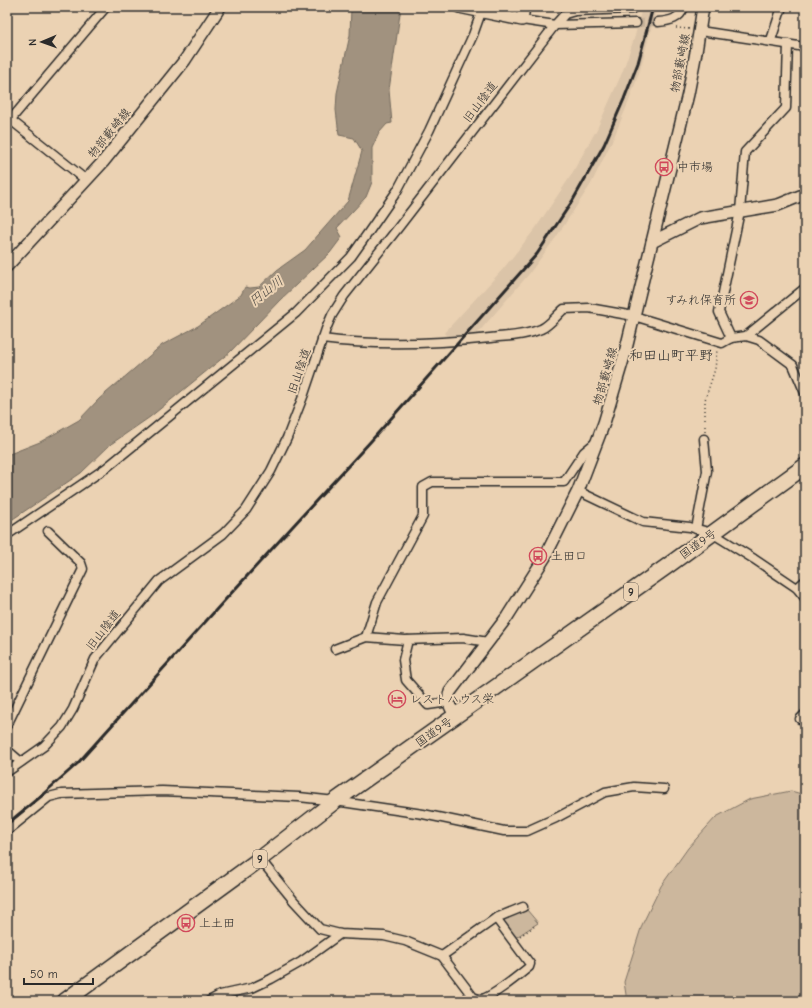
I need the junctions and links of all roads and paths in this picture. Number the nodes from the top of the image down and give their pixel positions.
1 (106, 7) edge
2 (220, 7) edge
3 (459, 7) edge
4 (524, 7) edge
5 (684, 7) edge
6 (703, 7) edge
7 (782, 7) edge
8 (575, 9) edge
9 (632, 9) dead end
10 (480, 10) edge
11 (522, 20) junction
12 (658, 22) tunnel mouth
13 (636, 23) tunnel mouth
14 (555, 25) junction
15 (676, 28) dead end
16 (700, 30) junction
17 (771, 40) junction
18 (788, 44) junction
19 (805, 47) edge
20 (8, 120) edge
21 (86, 180) junction
22 (805, 194) edge
23 (740, 211) junction
24 (652, 242) junction
25 (7, 266) edge
26 (805, 288) edge
27 (634, 316) junction
28 (746, 336) junction
29 (731, 338) junction
30 (322, 339) junction
31 (718, 341) junction
32 (805, 392) edge
33 (704, 439) joint
34 (598, 440) junction
35 (805, 466) edge
36 (578, 491) junction
37 (696, 529) junction
38 (48, 531) dead end
39 (712, 533) junction
40 (7, 535) edge
41 (805, 581) edge
42 (797, 588) junction
43 (805, 598) edge
44 (366, 637) junction
45 (408, 640) junction
46 (488, 642) junction
47 (335, 649) dead end
48 (449, 702) junction
49 (455, 716) junction
50 (7, 725) edge
51 (7, 750) edge
52 (21, 762) junction
53 (7, 772) edge
54 (664, 789) dead end
55 (335, 801) junction
56 (7, 831) edge
57 (260, 859) junction
58 (523, 907) dead end
59 (496, 918) junction
60 (535, 926) dead end
61 (340, 934) junction
62 (514, 941) junction
63 (442, 956) junction
64 (65, 1001) edge
65 (209, 1001) edge

1 - 20 street
2 - 21 main road, 物部藪崎線
3 - 10 main road
4 - 11 main road
5 - 12 street
6 - 16 main road, 物部藪崎線
7 - 17 street
8 - 9 street
8 - 14 street, 旧山陰道
10 - 11 main road
10 - 40 street
11 - 14 street
13 - 14 street
14 - 30 street, 旧山陰道
15 - 16 path
16 - 17 street
16 - 24 main road, 物部藪崎線
17 - 18 street
18 - 19 street
18 - 23 street
20 - 21 street
21 - 25 main road, 物部藪崎線
22 - 23 main road
23 - 24 main road
23 - 29 street
24 - 27 main road, 物部藪崎線
26 - 28 street
27 - 30 street
27 - 31 street
27 - 34 main road, 物部藪崎線
28 - 29 street
28 - 32 street
29 - 31 street
30 - 52 street, 旧山陰道
31 - 33 path
33 - 37 street
34 - 36 main road, 物部藪崎線
34 - 44 street
35 - 39 highway, 国道9号 / 9
36 - 37 street
36 - 46 main road, 物部藪崎線
37 - 39 street
38 - 50 street
39 - 42 street
39 - 49 highway, 国道9号 / 9
41 - 42 street
42 - 43 street
44 - 45 street
44 - 47 street
45 - 46 street
45 - 48 street
46 - 48 main road, 物部藪崎線
48 - 49 main road
49 - 55 highway, 国道9号 / 9
51 - 52 street
52 - 53 street, 旧山陰道
54 - 55 street
55 - 56 street
55 - 57 highway, 国道9号 / 9
57 - 61 street
57 - 64 highway, 国道9号 / 9
58 - 59 street
59 - 62 street
59 - 63 street
60 - 62 path
61 - 63 street
61 - 65 street
62 - 63 street

